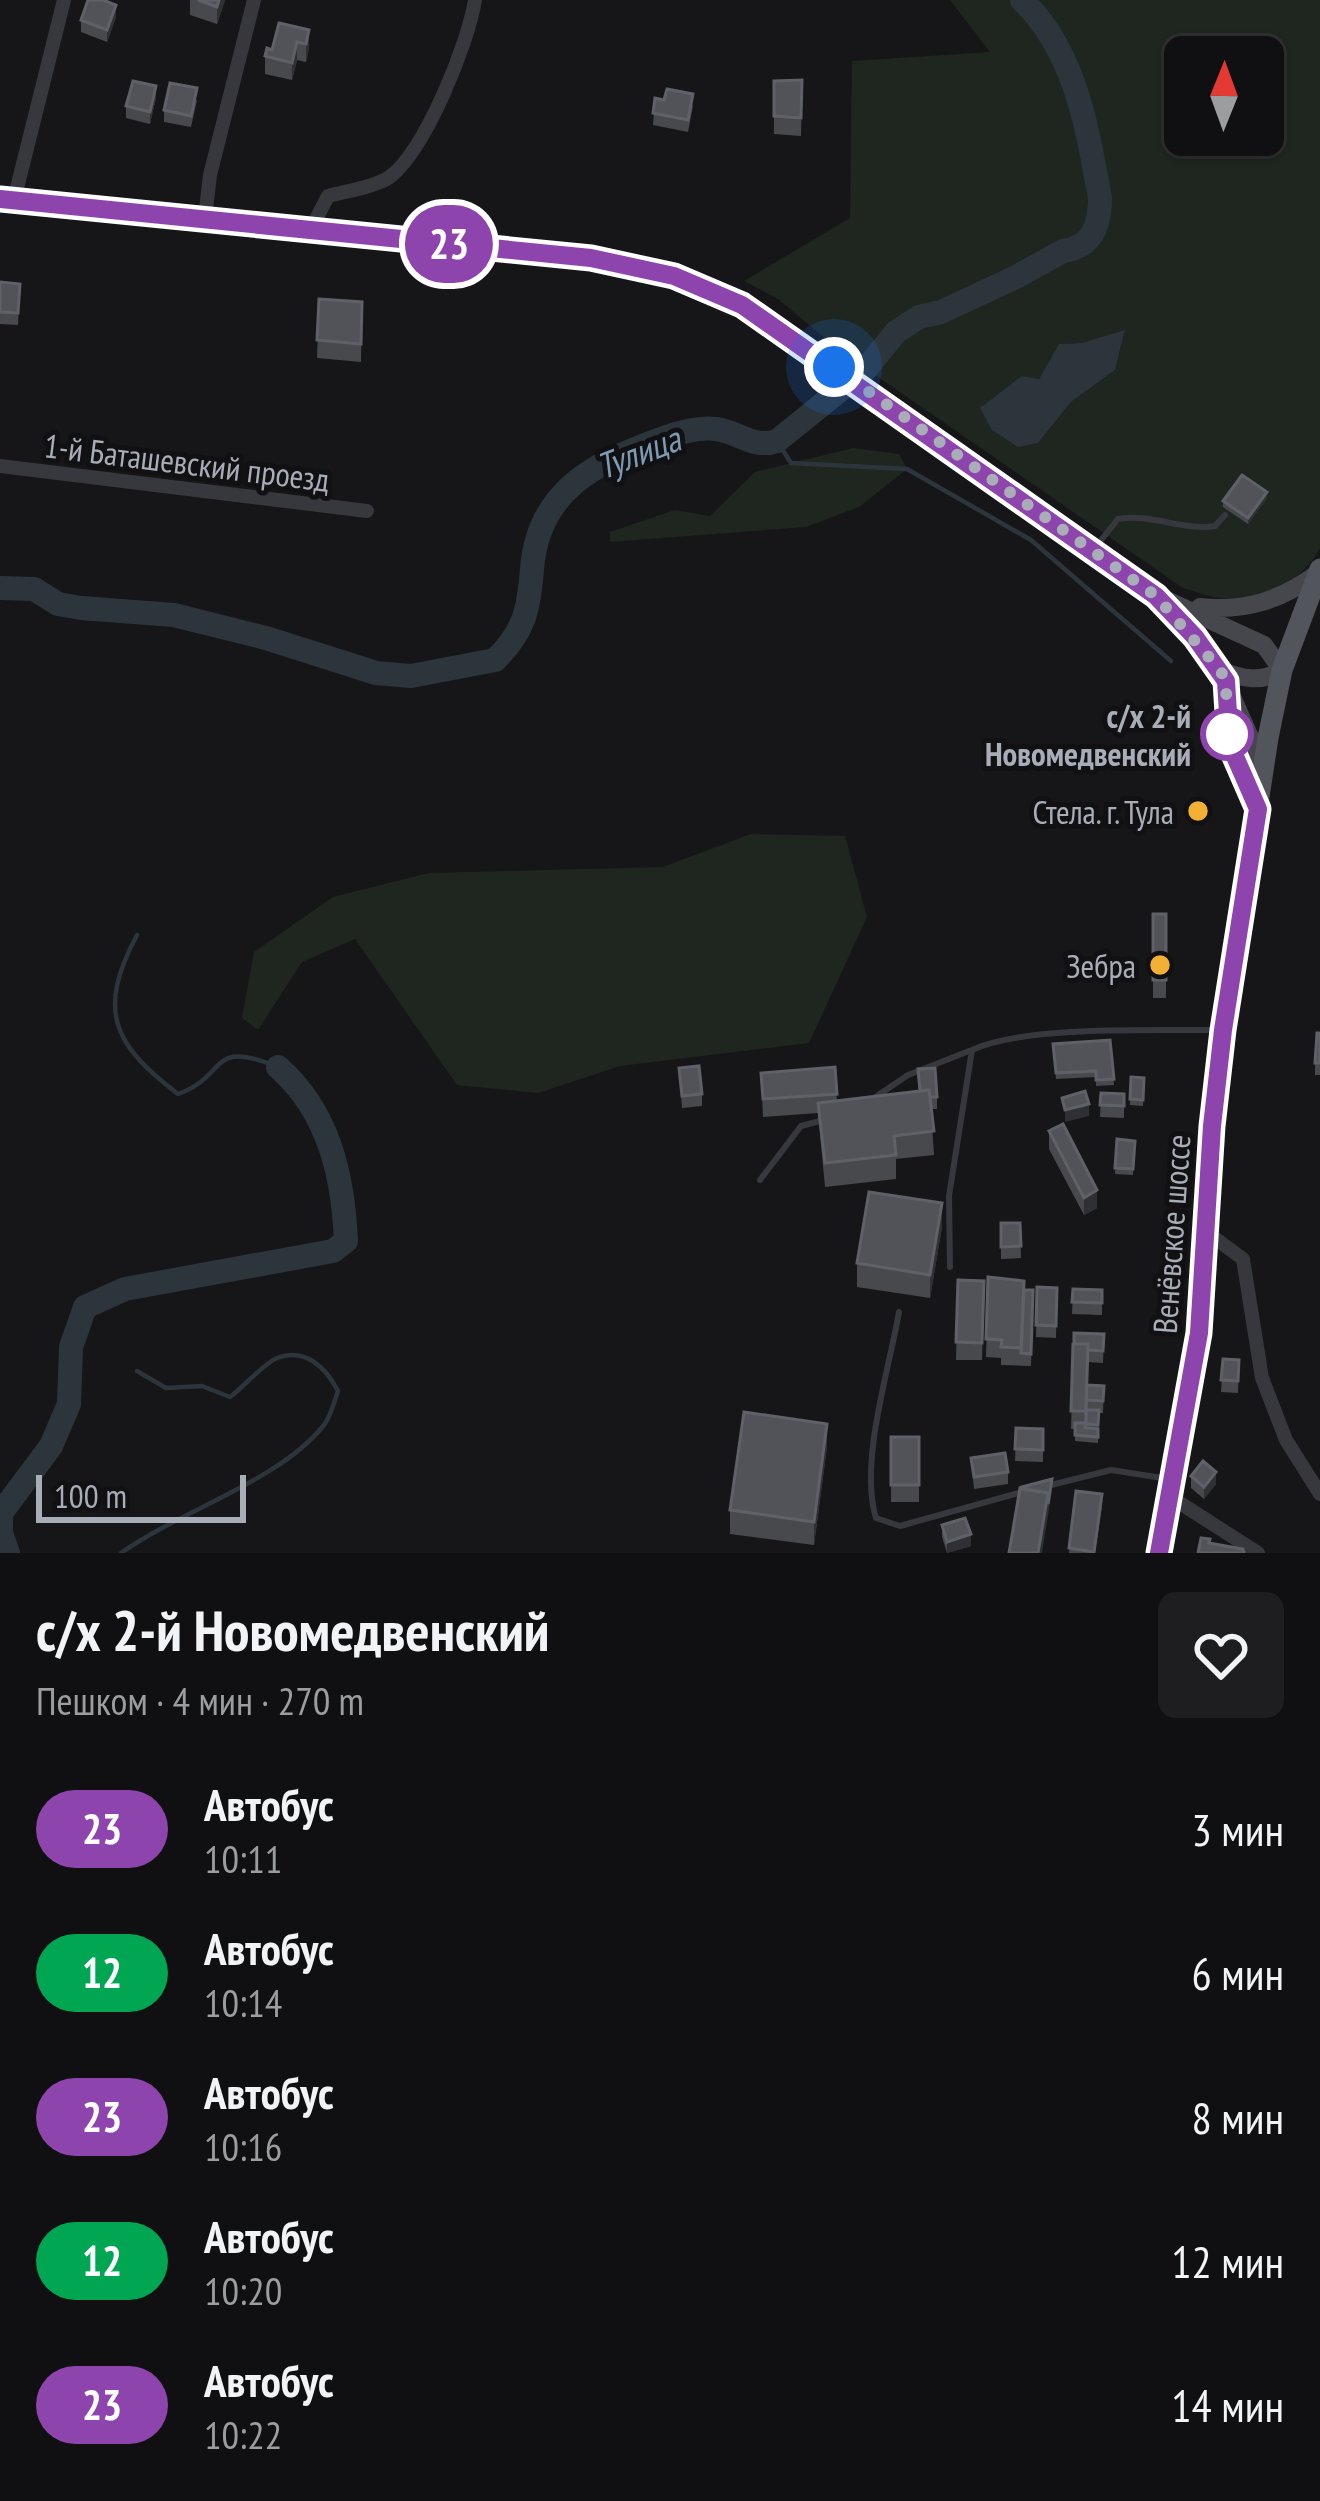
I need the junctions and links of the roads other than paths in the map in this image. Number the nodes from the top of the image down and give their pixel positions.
1 (64, 0) edge
2 (254, 0) edge
3 (476, 0) edge
4 (7, 200) edge
5 (205, 218) junction
6 (311, 230) junction
7 (0, 466) edge
8 (368, 511) dead end
9 (1225, 514) dead end
10 (1093, 551) junction
11 (1319, 571) edge
12 (1156, 596) junction
13 (1186, 606) junction
14 (1282, 670) junction
15 (1223, 676) junction
16 (1258, 809) junction
17 (1223, 1030) junction
18 (972, 1050) junction
19 (870, 1100) edge
20 (843, 1117) edge
21 (760, 1180) dead end
22 (1208, 1233) junction
23 (950, 1267) dead end
24 (899, 1312) dead end
25 (1171, 1488) junction
26 (1320, 1495) edge
27 (1159, 1553) edge
28 (1258, 1553) edge

1 - 4 street
2 - 5 street
3 - 6 street
4 - 5 main road
5 - 6 main road
6 - 10 main road
7 - 8 street, 1-й Баташевский проезд
9 - 10 lane
10 - 12 main road
11 - 13 main road
11 - 14 main road, Венёвское шоссе
12 - 13 main road
12 - 15 main road
13 - 14 main road
14 - 15 main road
14 - 16 main road, Венёвское шоссе
15 - 16 main road
16 - 17 main road, Венёвское шоссе
17 - 18 lane
17 - 22 main road, Венёвское шоссе
18 - 19 lane
18 - 23 lane
20 - 21 lane
22 - 25 main road, Венёвское шоссе
22 - 26 street
24 - 25 lane
25 - 27 main road, Венёвское шоссе
25 - 28 street

